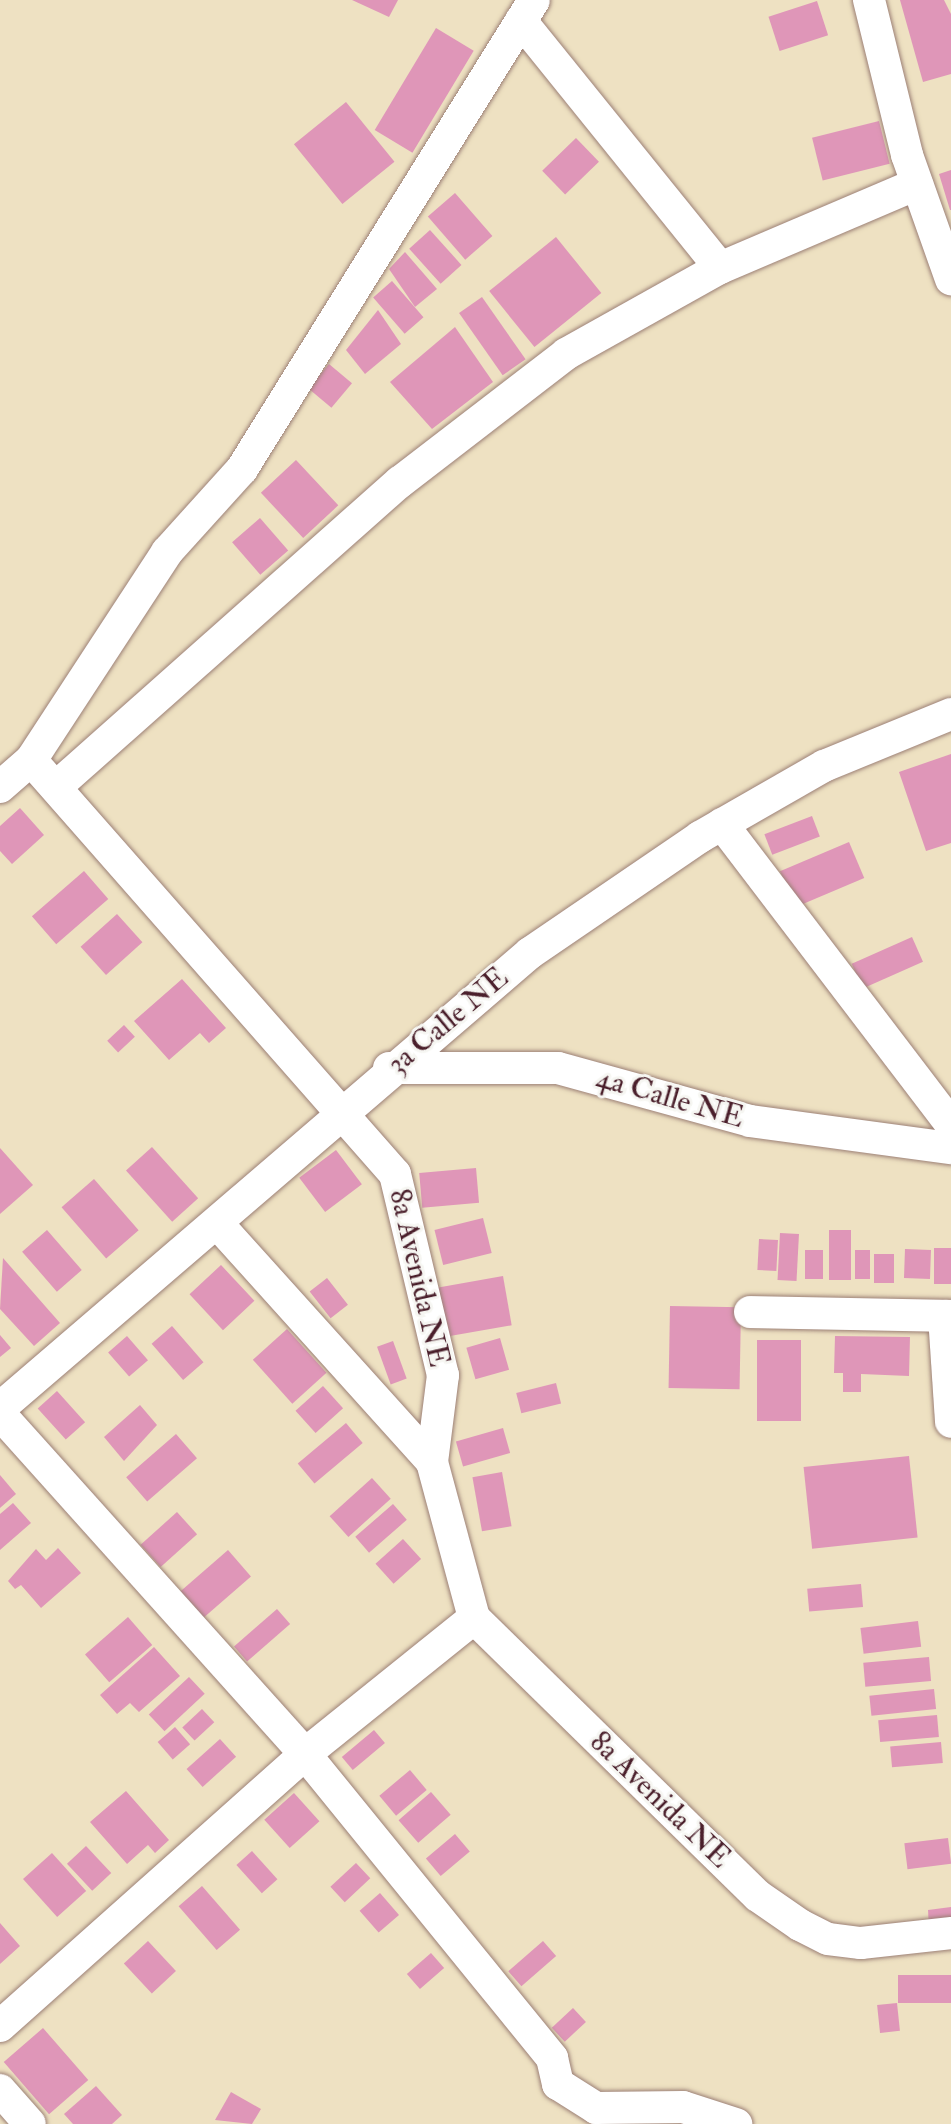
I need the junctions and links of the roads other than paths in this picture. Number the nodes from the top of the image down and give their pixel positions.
1 (869, 0) edge
2 (527, 11) edge
3 (917, 184) junction
4 (720, 268) junction
5 (951, 279) edge
6 (951, 714) edge
7 (31, 760) junction
8 (0, 787) edge
9 (56, 787) junction
10 (722, 824) junction
11 (389, 1068) junction
12 (347, 1112) junction
13 (951, 1125) edge
14 (951, 1148) edge
15 (217, 1223) junction
16 (750, 1312) dead end
17 (947, 1316) edge
18 (0, 1408) edge
19 (0, 1414) edge
20 (951, 1422) edge
21 (432, 1462) junction
22 (474, 1618) junction
23 (305, 1754) junction
24 (951, 1933) edge
25 (0, 2025) edge
26 (0, 2090) edge
27 (30, 2124) edge
28 (736, 2124) edge

1 - 3 street
2 - 4 street
2 - 7 street
3 - 4 street
3 - 5 street
4 - 9 street
6 - 10 street, 3a Calle NE
7 - 8 street
7 - 9 street, 8a Avenida NE
9 - 12 street, 8a Avenida NE
10 - 11 street, 3a Calle NE
10 - 13 street
11 - 12 street, 3a Calle NE
11 - 14 street, 4a Calle NE
12 - 15 street, 3a Calle NE
12 - 21 street, 8a Avenida NE
15 - 18 street, 3a Calle NE
15 - 21 street
16 - 17 street
17 - 20 street
19 - 23 street
21 - 22 street, 8a Avenida NE
22 - 23 street
22 - 24 street, 8a Avenida NE
23 - 25 street
23 - 28 street
26 - 27 street

